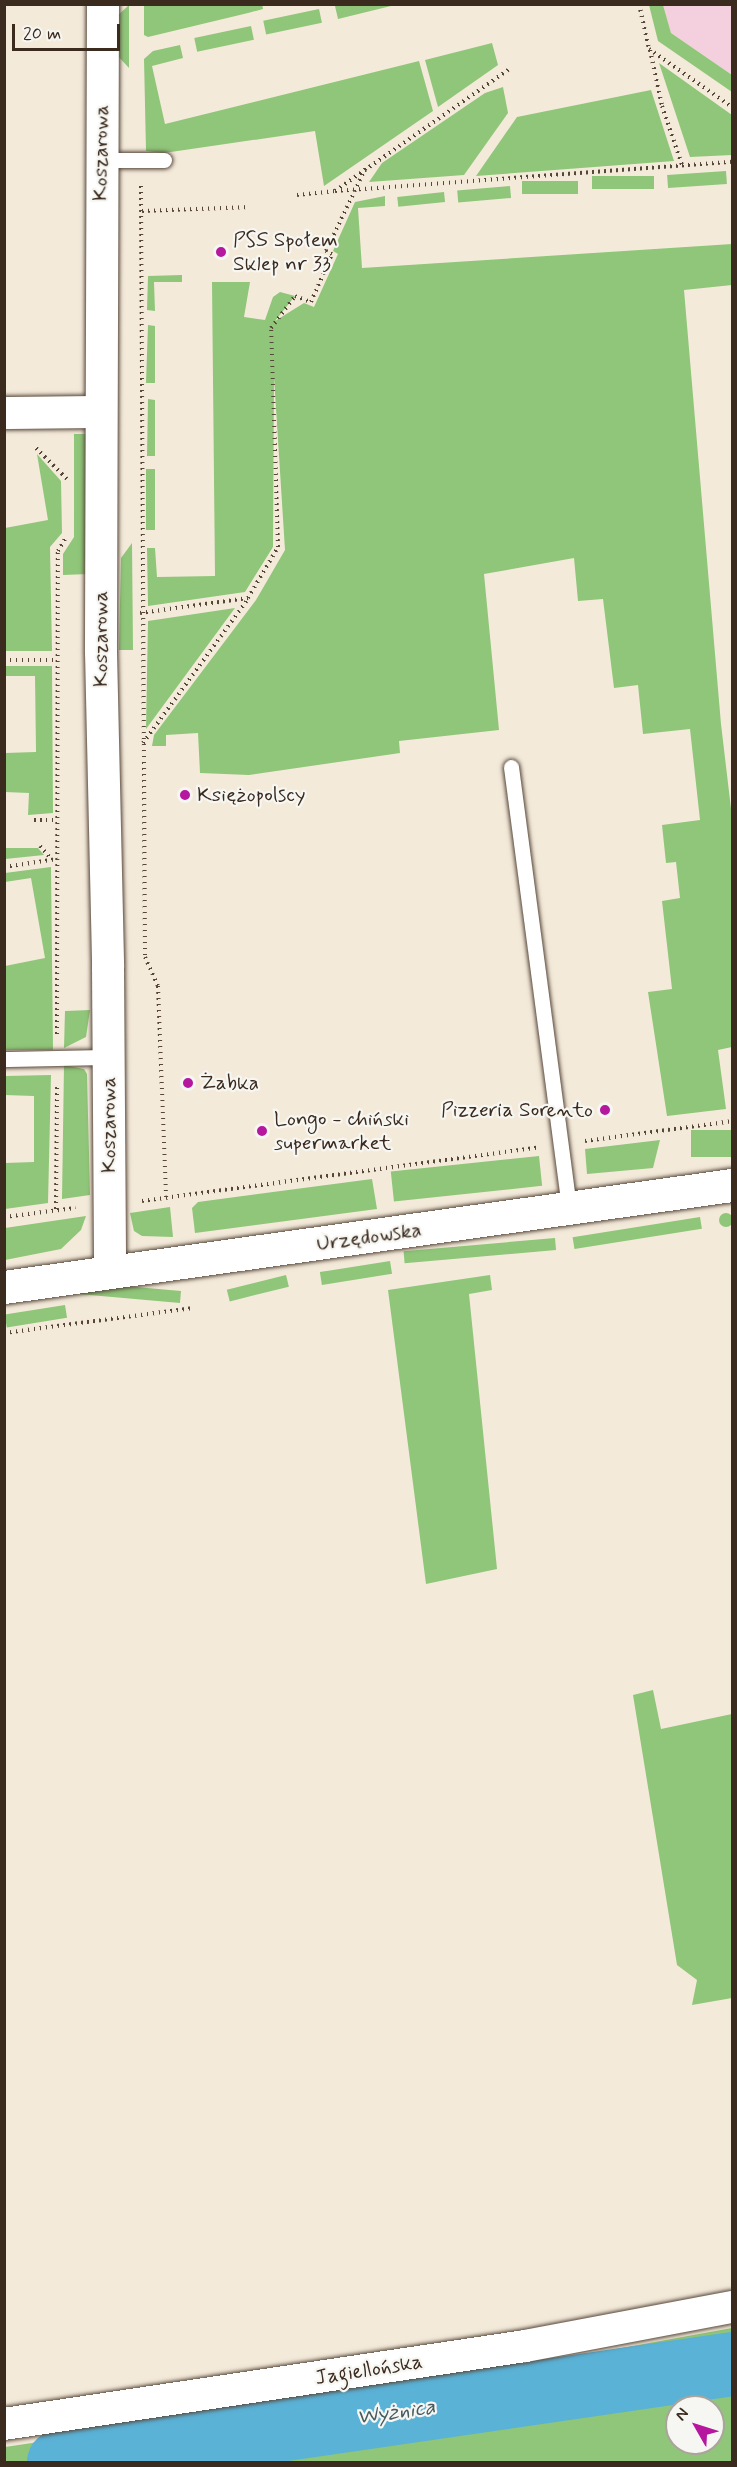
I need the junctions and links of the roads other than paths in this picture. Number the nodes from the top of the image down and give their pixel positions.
1 (103, 4) edge
2 (102, 160) junction
3 (164, 160) dead end
4 (100, 412) junction
5 (4, 413) edge
6 (511, 767) dead end
7 (109, 1057) junction
8 (4, 1059) edge
9 (732, 1185) edge
10 (569, 1209) junction
11 (110, 1273) junction
12 (4, 1287) edge
13 (732, 2307) edge
14 (4, 2424) edge

1 - 2 street, Koszarowa
2 - 3 lane
2 - 4 street, Koszarowa
4 - 5 street
4 - 7 street, Koszarowa
6 - 10 lane
7 - 8 lane
7 - 11 street, Koszarowa
9 - 10 street, Urzędowska
10 - 11 street, Urzędowska
11 - 12 street, Urzędowska
13 - 14 street, Jagiellońska

